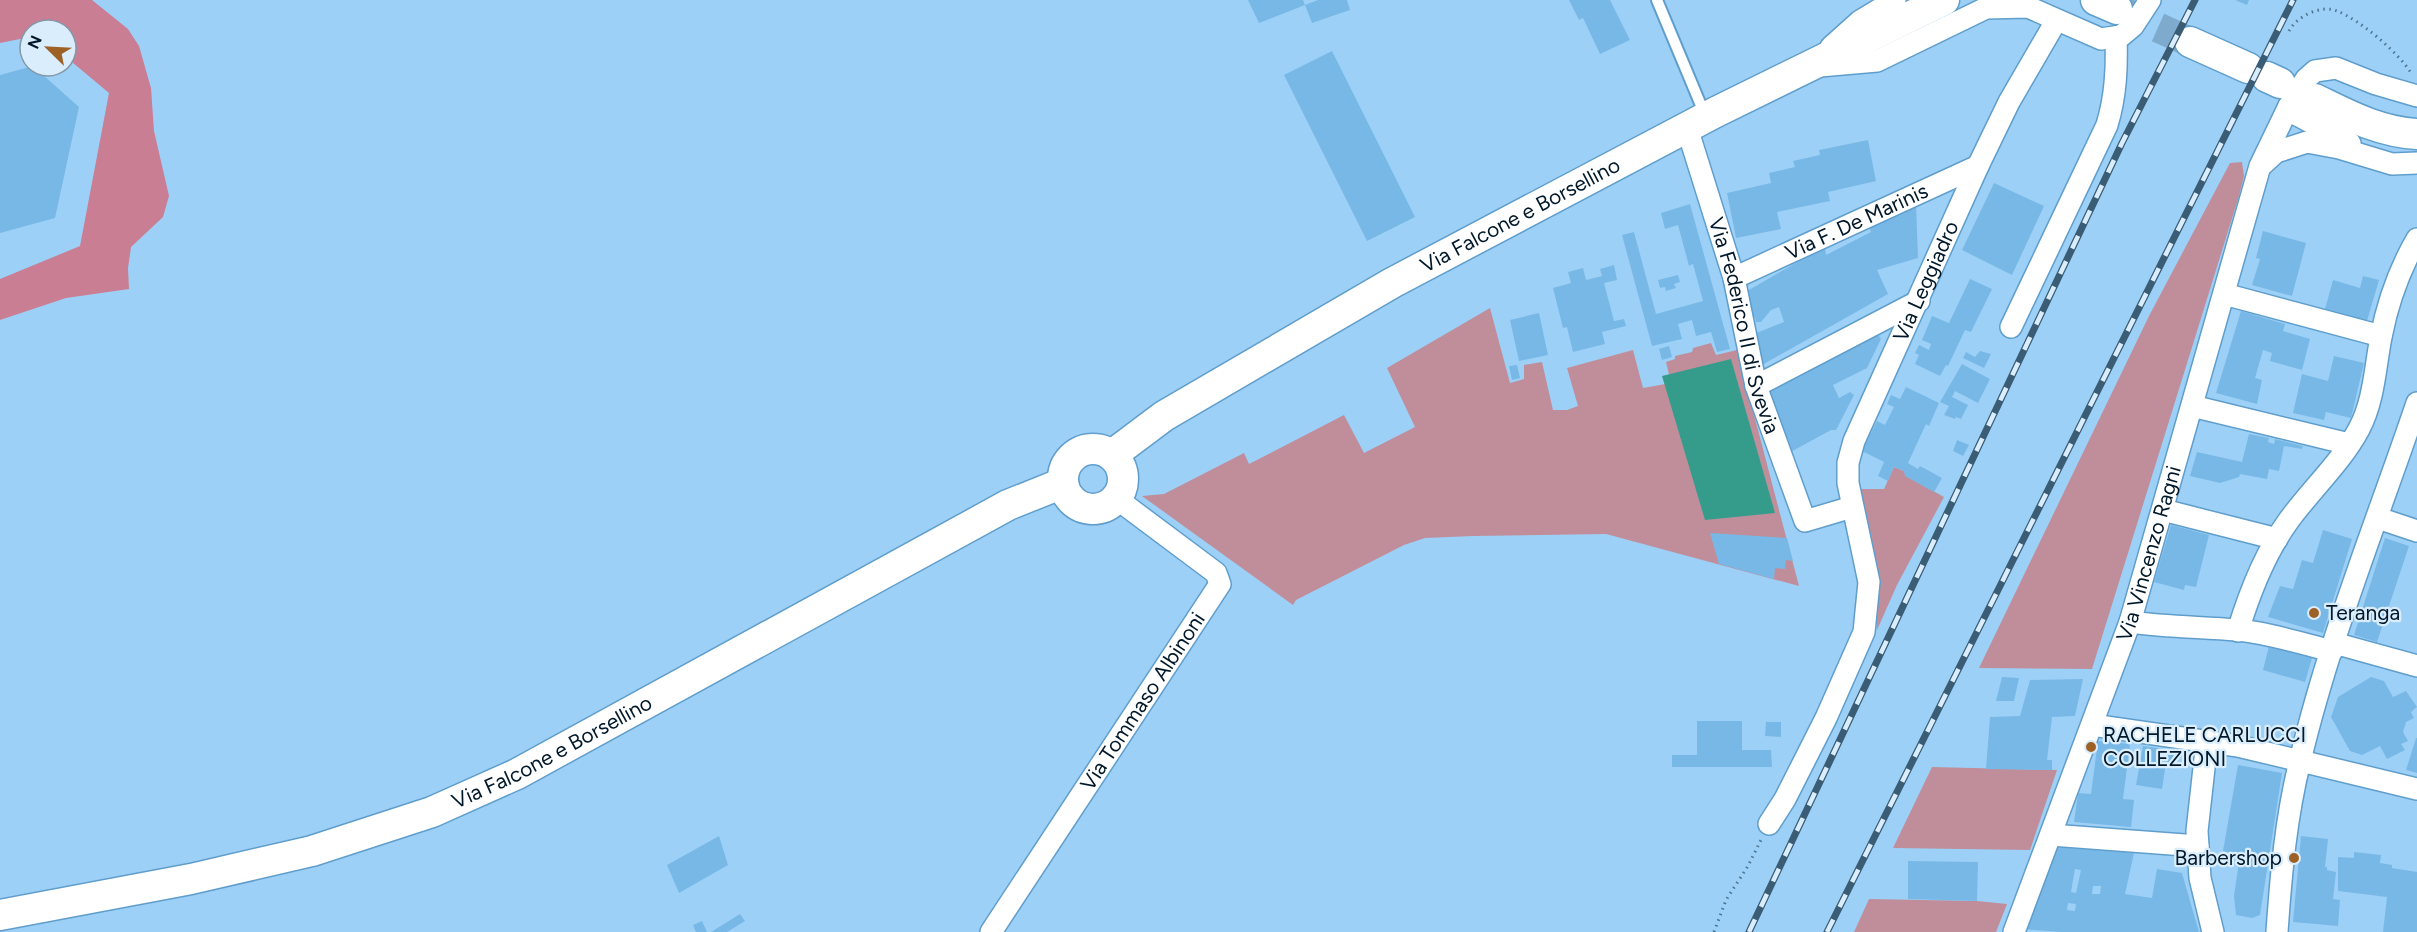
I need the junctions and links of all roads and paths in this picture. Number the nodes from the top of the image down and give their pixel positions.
1 (1656, 0) edge
2 (1895, 0) edge
3 (1944, 0) edge
4 (2127, 9) edge
5 (2056, 21) junction
6 (2289, 31) dead end
7 (2190, 42) tunnel mouth
8 (1811, 66) junction
9 (2412, 75) dead end
10 (2280, 87) junction
11 (2417, 96) edge
12 (1696, 123) junction
13 (2417, 134) edge
14 (2417, 163) edge
15 (2392, 164) junction
16 (1978, 166) junction
17 (2260, 166) junction
18 (2417, 239) edge
19 (1734, 278) junction
20 (2224, 294) junction
21 (1919, 301) junction
22 (2011, 327) dead end
23 (2381, 336) junction
24 (1756, 386) junction
25 (2417, 403) edge
26 (2192, 406) junction
27 (2349, 444) junction
28 (1112, 455) junction
29 (1063, 483) junction
30 (1117, 499) junction
31 (1852, 507) junction
32 (2163, 510) junction
33 (2378, 518) junction
34 (2417, 531) edge
35 (2277, 539) junction
36 (2130, 622) junction
37 (2238, 630) junction
38 (2333, 647) junction
39 (2417, 666) edge
40 (2092, 725) junction
41 (2207, 741) junction
42 (2300, 759) junction
43 (2417, 789) edge
44 (1769, 824) joint
45 (2050, 835) junction
46 (2198, 846) junction
47 (0, 915) edge
48 (991, 932) edge
49 (1714, 932) edge
50 (2014, 932) edge
51 (2213, 932) edge
52 (2277, 932) edge

1 - 12 lane
2 - 8 street
3 - 8 main road, Via Falcone e Borsellino
4 - 5 street
4 - 22 street
5 - 8 street
5 - 16 street, Via Leggiadro
6 - 9 path
7 - 10 main road
8 - 12 main road, Via Falcone e Borsellino
10 - 11 street, Via Vincenzo Ragni
10 - 13 main road
10 - 15 street
10 - 17 street, Via Vincenzo Ragni
12 - 19 street, Via Federico II di Svevia
12 - 28 main road, Via Falcone e Borsellino
14 - 15 street
15 - 17 street
16 - 19 street, Via F. De Marinis
16 - 21 street, Via Leggiadro
17 - 20 street, Via Vincenzo Ragni
18 - 23 street
19 - 24 street, Via Federico II di Svevia
20 - 23 street
20 - 26 street, Via Vincenzo Ragni
21 - 24 street
21 - 31 street, Via Leggiadro
23 - 27 street
24 - 31 street, Via Federico II di Svevia
25 - 33 street
26 - 27 street
26 - 32 street, Via Vincenzo Ragni
27 - 35 street
28 - 29 main road
28 - 30 main road
29 - 30 main road
29 - 47 main road, Via Falcone e Borsellino
30 - 48 street, Via Tommaso Albinoni
31 - 44 street, Via Leggiadro
32 - 35 street
32 - 36 street, Via Vincenzo Ragni
33 - 34 street
33 - 38 street
35 - 37 street
36 - 37 street
36 - 40 street, Via Vincenzo Ragni
37 - 38 street
38 - 39 street
38 - 42 street
40 - 41 street
40 - 45 street, Via Vincenzo Ragni
41 - 42 street
41 - 46 street
42 - 43 street
42 - 52 street
44 - 49 path
45 - 46 street
45 - 50 street, Via Vincenzo Ragni
46 - 51 street

